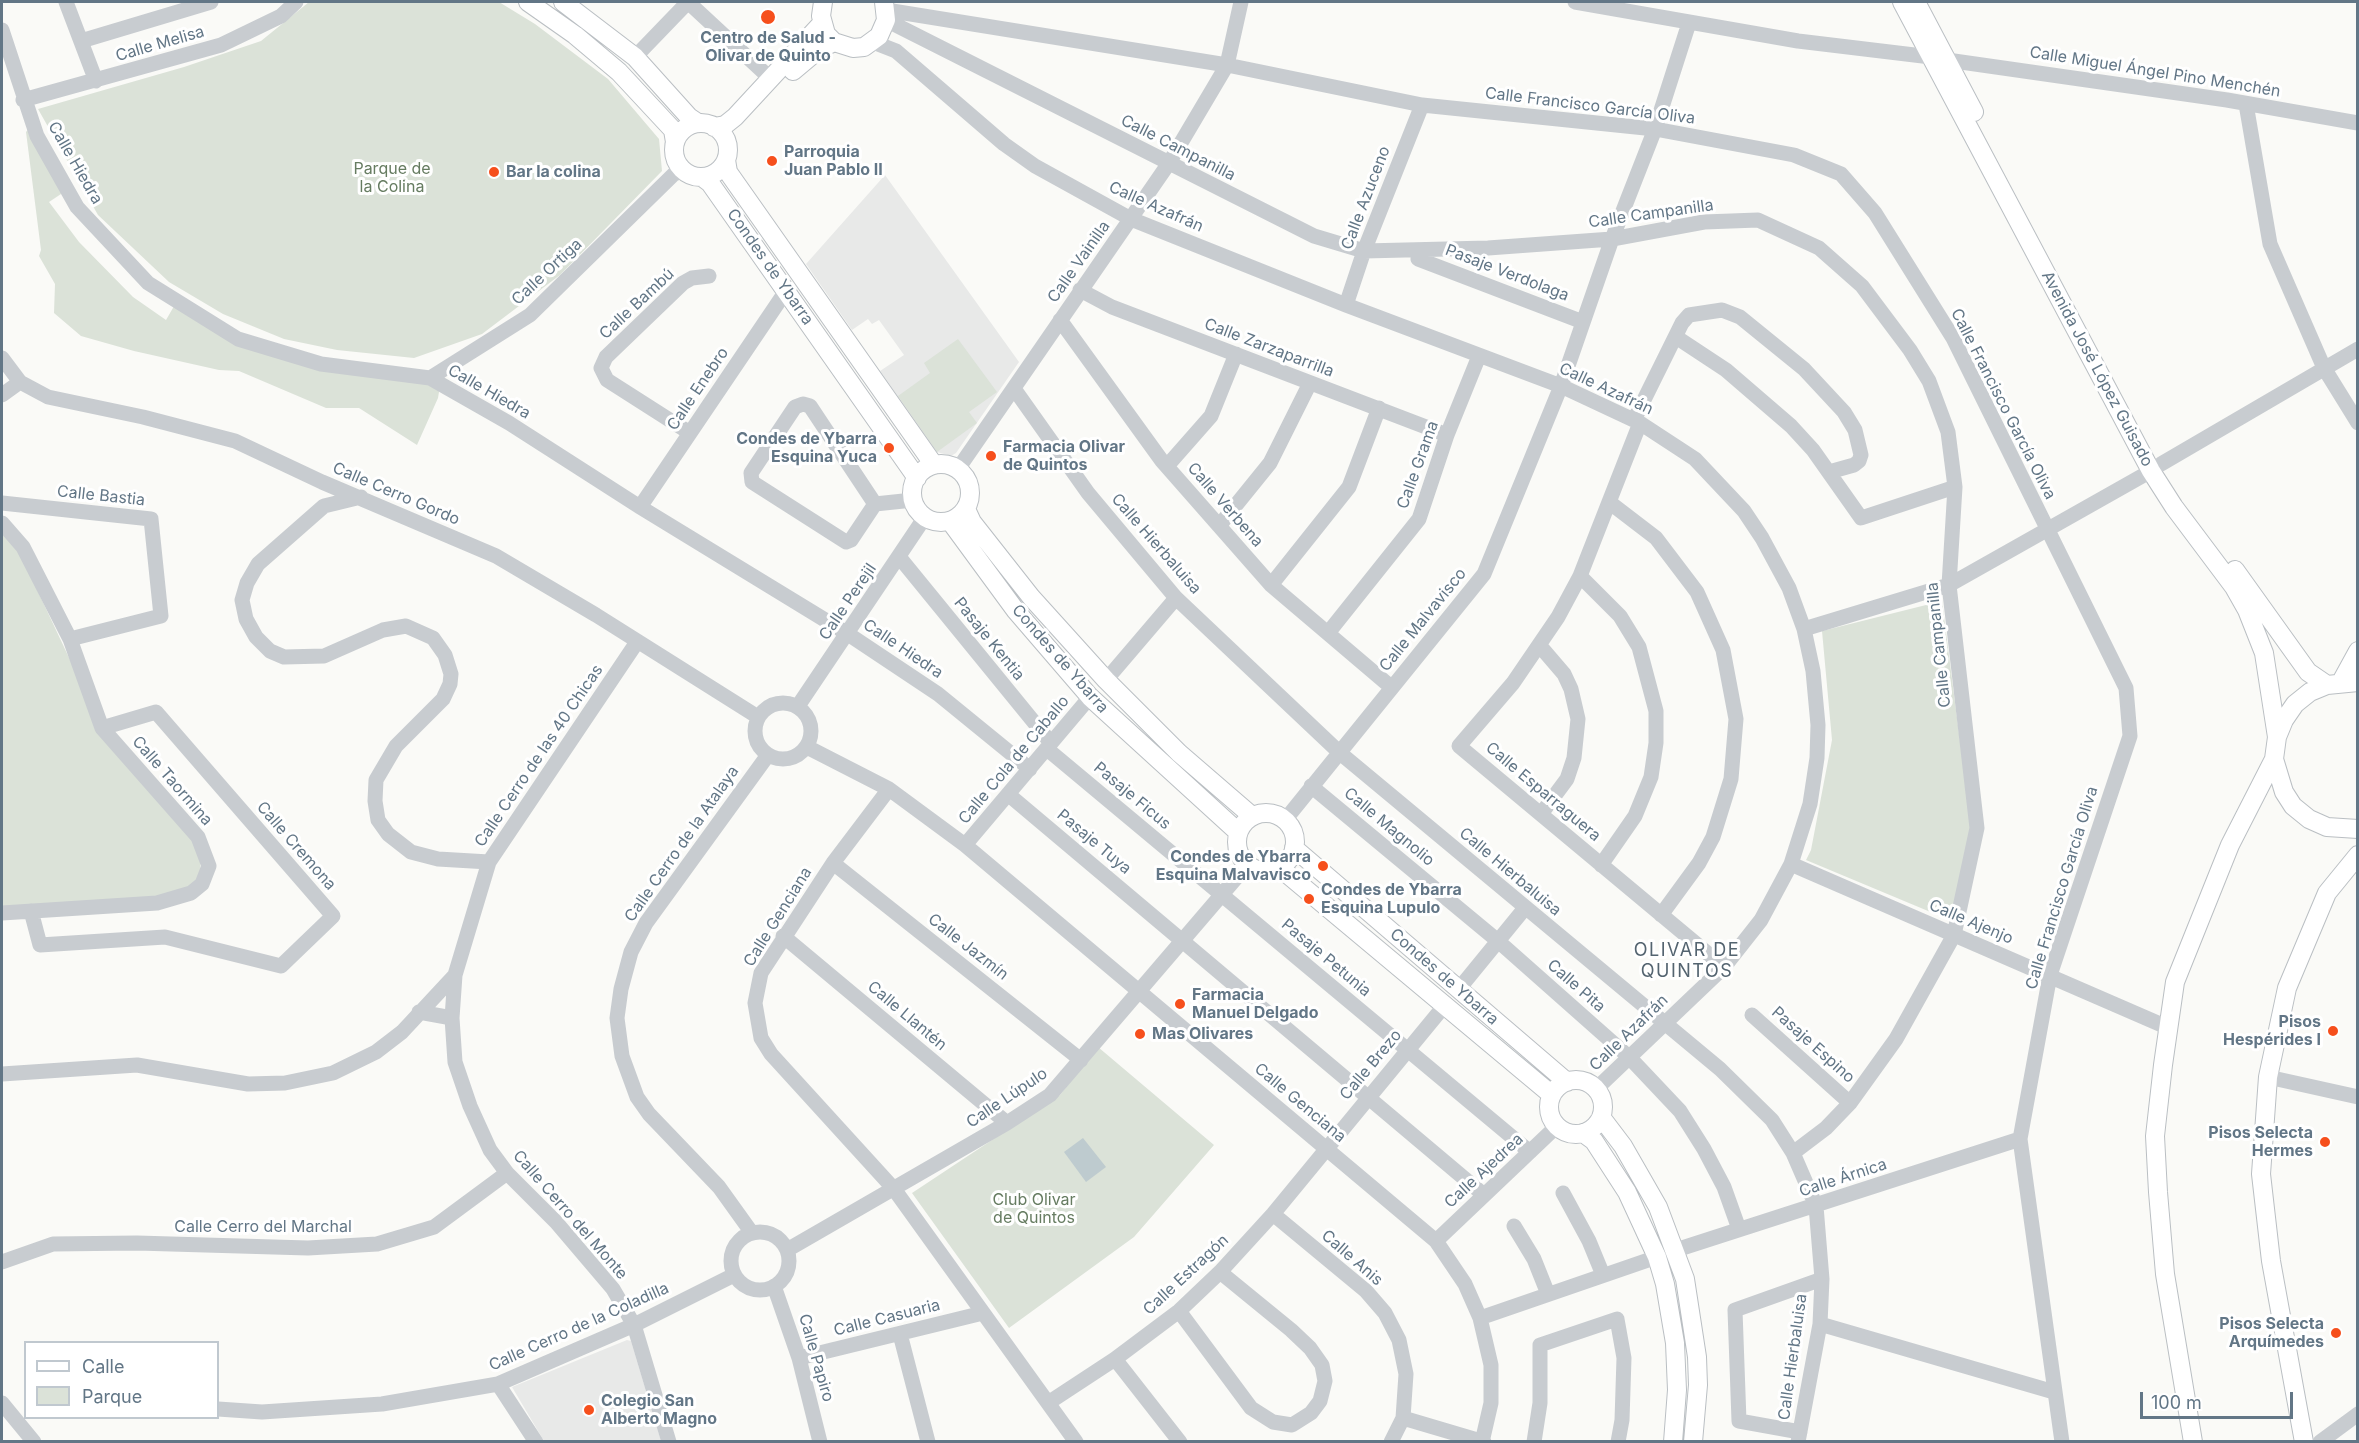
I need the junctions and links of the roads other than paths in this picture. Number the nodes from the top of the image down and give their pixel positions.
1 (66, 2) edge
2 (211, 2) edge
3 (297, 2) edge
4 (528, 2) edge
5 (563, 2) edge
6 (688, 2) edge
7 (823, 2) edge
8 (1240, 2) edge
9 (1575, 2) edge
10 (1902, 2) edge
11 (1916, 2) edge
12 (886, 10) edge
13 (822, 23) junction
14 (1689, 23) junction
15 (2, 30) edge
16 (81, 41) junction
17 (834, 42) junction
18 (873, 42) junction
19 (635, 57) junction
20 (1939, 58) junction
21 (1227, 65) junction
22 (771, 80) junction
23 (96, 81) junction
24 (23, 100) junction
25 (2246, 104) junction
26 (1422, 105) junction
27 (2358, 123) edge
28 (706, 125) junction
29 (1655, 129) junction
30 (675, 142) junction
31 (727, 152) junction
32 (1169, 163) junction
33 (678, 169) junction
34 (702, 177) junction
35 (1131, 219) junction
36 (1612, 239) junction
37 (1364, 251) junction
38 (1418, 259) dead end
39 (709, 276) dead end
40 (1080, 290) junction
41 (786, 291) junction
42 (1346, 305) junction
43 (1060, 320) junction
44 (1583, 322) junction
45 (1676, 337) junction
46 (2358, 349) edge
47 (1236, 354) junction
48 (1479, 356) junction
49 (2, 358) edge
50 (2324, 368) junction
51 (430, 378) junction
52 (20, 381) junction
53 (1310, 383) junction
54 (1561, 386) junction
55 (1015, 390) junction
56 (2, 394) edge
57 (1379, 408) junction
58 (1637, 421) junction
59 (2358, 423) edge
60 (690, 433) junction
61 (1447, 435) junction
62 (934, 465) junction
63 (1167, 466) junction
64 (2156, 468) junction
65 (960, 471) junction
66 (1829, 472) junction
67 (917, 478) junction
68 (322, 482) junction
69 (1955, 487) junction
70 (361, 497) junction
71 (913, 500) junction
72 (1609, 502) junction
73 (2, 503) edge
74 (875, 504) junction
75 (324, 506) junction
76 (640, 507) junction
77 (966, 509) junction
78 (925, 517) junction
79 (950, 521) junction
80 (2, 523) edge
81 (1220, 526) junction
82 (2046, 530) junction
83 (900, 558) junction
84 (1580, 576) junction
85 (1271, 585) junction
86 (1949, 585) junction
87 (1176, 598) junction
88 (1804, 629) junction
89 (1328, 633) junction
90 (848, 634) junction
91 (70, 639) junction
92 (638, 642) junction
93 (1540, 646) junction
94 (2358, 651) edge
95 (1106, 680) junction
96 (2342, 683) edge
97 (1391, 687) junction
98 (1090, 697) junction
99 (798, 706) junction
100 (758, 717) junction
101 (102, 728) junction
102 (2277, 737) junction
103 (1049, 746) junction
104 (807, 747) junction
105 (1340, 753) junction
106 (768, 755) junction
107 (2274, 759) junction
108 (1030, 769) junction
109 (1311, 786) junction
110 (889, 789) junction
111 (1009, 795) junction
112 (1541, 814) junction
113 (1252, 816) junction
114 (1285, 820) junction
115 (2358, 830) edge
116 (1238, 832) junction
117 (965, 845) junction
118 (1294, 848) junction
119 (2358, 855) edge
120 (489, 862) junction
121 (833, 863) junction
122 (1248, 864) junction
123 (1791, 864) junction
124 (1601, 865) junction
125 (1279, 867) junction
126 (1222, 894) junction
127 (1525, 908) junction
128 (31, 911) junction
129 (2, 913) edge
130 (1661, 915) junction
131 (1954, 935) junction
132 (783, 936) junction
133 (1184, 939) junction
134 (1498, 941) junction
135 (1724, 967) junction
136 (454, 975) junction
137 (2050, 975) junction
138 (1458, 990) junction
139 (1138, 992) junction
140 (1445, 1005) junction
141 (419, 1012) junction
142 (1752, 1015) dead end
143 (452, 1018) junction
144 (1664, 1025) junction
145 (2169, 1028) junction
146 (1408, 1049) junction
147 (1629, 1057) junction
148 (1081, 1060) junction
149 (2, 1074) edge
150 (2268, 1077) junction
151 (1567, 1082) junction
152 (1596, 1089) junction
153 (1552, 1095) junction
154 (1368, 1096) junction
155 (2358, 1097) edge
156 (1850, 1103) junction
157 (1601, 1117) junction
158 (1007, 1123) junction
159 (1557, 1126) junction
160 (1583, 1133) junction
161 (2020, 1139) junction
162 (1325, 1147) junction
163 (1530, 1152) junction
164 (1793, 1153) junction
165 (507, 1173) junction
166 (894, 1189) junction
167 (1563, 1193) dead end
168 (1484, 1195) junction
169 (1816, 1206) junction
170 (1273, 1214) junction
171 (1514, 1226) dead end
172 (1739, 1229) junction
173 (752, 1233) junction
174 (1436, 1241) junction
175 (1676, 1250) junction
176 (787, 1251) junction
177 (1657, 1257) junction
178 (2, 1262) edge
179 (1220, 1272) junction
180 (735, 1275) junction
181 (1603, 1275) junction
182 (1822, 1279) junction
183 (774, 1286) junction
184 (1548, 1294) junction
185 (1179, 1311) junction
186 (983, 1313) junction
187 (1480, 1318) junction
188 (1820, 1324) junction
189 (634, 1325) junction
190 (900, 1334) junction
191 (799, 1358) junction
192 (1115, 1359) junction
193 (498, 1384) junction
194 (2054, 1392) junction
195 (1048, 1403) junction
196 (219, 1409) edge
197 (11, 1414) edge
198 (2358, 1414) edge
199 (1403, 1418) junction
200 (1799, 1437) edge
201 (1483, 1441) edge
202 (34, 1442) edge
203 (536, 1442) edge
204 (669, 1442) edge
205 (820, 1442) edge
206 (928, 1442) edge
207 (1076, 1442) edge
208 (1180, 1442) edge
209 (1391, 1442) edge
210 (1534, 1442) edge
211 (1618, 1442) edge
212 (1673, 1442) edge
213 (1693, 1442) edge
214 (2062, 1442) edge
215 (2193, 1442) edge
216 (2304, 1442) edge
217 (2320, 1442) edge

1 - 16 street
2 - 16 street
3 - 23 street, Calle Melisa
4 - 30 main road
5 - 19 main road
6 - 19 street
6 - 22 street
7 - 13 main road
8 - 21 street, Calle Vainilla
9 - 14 street, Calle Miguel Ángel Pino Menchén
10 - 20 main road, Avenida José López Guisado
11 - 20 main road, Avenida José López Guisado
12 - 18 main road
12 - 21 street, Calle Francisco García Oliva
12 - 32 street, Calle Campanilla
13 - 17 main road
13 - 22 main road
14 - 20 street, Calle Miguel Ángel Pino Menchén
14 - 29 street, Calle Malvavisco
15 - 24 street, Calle Hiedra
16 - 23 street
17 - 18 main road
17 - 31 main road
18 - 35 street, Calle Azafrán
19 - 28 main road
20 - 25 street, Calle Miguel Ángel Pino Menchén
20 - 64 main road, Avenida José López Guisado
21 - 26 street, Calle Francisco García Oliva
21 - 32 street, Calle Vainilla
22 - 28 main road
23 - 24 street, Calle Melisa
24 - 51 street, Calle Hiedra
25 - 27 street, Calle Miguel Ángel Pino Menchén
25 - 50 street
26 - 29 street, Calle Francisco García Oliva
26 - 37 street, Calle Azuceno
28 - 30 main road
28 - 31 main road
29 - 36 street, Calle Malvavisco
29 - 82 street, Calle Francisco García Oliva
30 - 33 main road
31 - 34 main road
31 - 62 main road, Condes de Ybarra
32 - 35 street, Calle Vainilla
32 - 37 street, Calle Campanilla
33 - 34 main road
33 - 51 street, Calle Ortiga
34 - 41 main road, Condes de Ybarra
35 - 40 street, Calle Vainilla
35 - 42 street, Calle Azafrán
36 - 37 street, Calle Campanilla
36 - 44 street, Calle Malvavisco
36 - 69 street, Calle Campanilla
37 - 42 street, Calle Azuceno
38 - 44 street, Pasaje Verdolaga
39 - 60 street, Calle Bambú
40 - 43 street, Calle Vainilla
40 - 47 street, Calle Zarzaparrilla
41 - 60 street, Calle Enebro
41 - 67 main road, Condes de Ybarra
42 - 48 street, Calle Azafrán
43 - 55 street, Calle Vainilla
43 - 63 street, Calle Verbena
44 - 54 street, Calle Malvavisco
45 - 58 street, Calle Esparraguera
45 - 66 street
45 - 66 street, Calle Esparraguera
46 - 50 street
47 - 53 street, Calle Zarzaparrilla
47 - 63 street
48 - 54 street, Calle Azafrán
48 - 61 street, Calle Grama
49 - 52 street, Calle Cerro Gordo
50 - 59 street
50 - 64 street
51 - 76 street, Calle Hiedra
52 - 56 street
52 - 68 street, Calle Cerro Gordo
53 - 57 street, Calle Zarzaparrilla
53 - 81 street
54 - 58 street, Calle Azafrán
54 - 97 street, Calle Malvavisco
55 - 65 street, Calle Vainilla
55 - 87 street, Calle Hierbaluisa
57 - 61 street, Calle Zarzaparrilla
57 - 85 street
58 - 72 street, Calle Esparraguera
58 - 88 street, Calle Azafrán
60 - 76 street, Calle Enebro
61 - 89 street, Calle Grama
62 - 65 main road
62 - 67 main road
63 - 81 street, Calle Verbena
64 - 82 street
64 - 96 main road, Avenida José López Guisado
64 - 102 main road, Avenida José López Guisado
65 - 77 main road
66 - 69 street
67 - 71 main road
68 - 70 street, Calle Cerro Gordo
68 - 75 street
69 - 86 street, Calle Campanilla
70 - 75 street
70 - 92 street, Calle Cerro Gordo
71 - 74 street
71 - 78 main road
72 - 84 street, Calle Esparraguera
72 - 130 street
73 - 91 street, Calle Bastia
74 - 74 street
75 - 120 street
76 - 90 street, Calle Hiedra
77 - 79 main road
77 - 95 main road, Condes de Ybarra
78 - 79 main road
78 - 83 street, Calle Perejil
79 - 98 main road, Condes de Ybarra
80 - 91 street, Calle Taormina
81 - 85 street, Calle Verbena
82 - 86 street
82 - 137 street, Calle Francisco García Oliva
83 - 90 street, Calle Perejil
83 - 103 street, Pasaje Kentia
84 - 93 street, Calle Esparraguera
84 - 124 street
85 - 89 street, Calle Verbena
86 - 88 street
86 - 131 street, Calle Campanilla
87 - 95 street
87 - 105 street, Calle Hierbaluisa
88 - 123 street, Calle Azafrán
89 - 97 street, Calle Verbena
90 - 99 street, Calle Perejil
90 - 108 street, Calle Hiedra
91 - 101 street, Calle Taormina
92 - 100 street, Calle Cerro Gordo
92 - 120 street, Calle Cerro de las 40 Chicas
93 - 112 street
93 - 112 street, Calle Esparraguera
94 - 96 main road
95 - 113 main road, Condes de Ybarra
96 - 102 main road
97 - 105 street, Calle Malvavisco
98 - 103 street, Calle Cola de Caballo
98 - 116 main road, Condes de Ybarra
99 - 100 street
99 - 104 street
100 - 106 street
101 - 128 street, Calle Taormina
101 - 128 street, Calle Cremona
102 - 107 main road
103 - 108 street, Calle Cola de Caballo
103 - 126 street, Pasaje Ficus
104 - 106 street
104 - 110 street, Calle Genciana
105 - 109 street, Calle Malvavisco
105 - 127 street, Calle Hierbaluisa
106 - 173 street, Calle Cerro de la Atalaya
107 - 115 main road
107 - 145 main road
108 - 111 street, Calle Cola de Caballo
109 - 114 street, Calle Malvavisco
109 - 134 street, Calle Magnolio
110 - 117 street, Calle Genciana
110 - 121 street, Calle Genciana
111 - 117 street, Calle Cola de Caballo
111 - 133 street, Pasaje Tuya
112 - 124 street, Calle Esparraguera
113 - 114 main road
113 - 116 main road
114 - 118 main road
116 - 122 main road
117 - 139 street, Calle Genciana
118 - 125 main road
118 - 138 main road, Condes de Ybarra
119 - 150 main road
120 - 136 street, Calle Cerro de las 40 Chicas
121 - 132 street, Calle Genciana
121 - 148 street, Calle Jazmín
122 - 125 main road
122 - 126 street, Calle Lúpulo
123 - 131 street, Calle Ajenjo
123 - 135 street, Calle Azafrán
124 - 130 street, Calle Esparraguera
125 - 140 main road, Condes de Ybarra
126 - 133 street, Calle Lúpulo
126 - 146 street, Pasaje Petunia
127 - 134 street
127 - 144 street, Calle Hierbaluisa
128 - 129 street, Calle Taormina
130 - 135 street, Calle Esparraguera
131 - 137 street, Calle Ajenjo
131 - 156 street, Calle Campanilla
132 - 158 street, Calle Llantén
132 - 166 street, Calle Genciana
133 - 139 street, Calle Lúpulo
133 - 154 street, Pasaje Tuya
134 - 138 street
134 - 147 street, Calle Pita
135 - 144 street, Calle Azafrán
136 - 141 street, Calle Cerro de las 40 Chicas
136 - 143 street, Calle Cerro del Monte
137 - 145 street, Calle Ajenjo
137 - 161 street, Calle Francisco García Oliva
138 - 151 main road, Condes de Ybarra
139 - 148 street, Calle Lúpulo
139 - 162 street, Calle Genciana
140 - 146 street, Calle Brezo
140 - 153 main road, Condes de Ybarra
141 - 143 street
141 - 149 street, Calle Cerro de las 40 Chicas
142 - 156 street, Pasaje Espino
143 - 165 street, Calle Cerro del Monte
144 - 147 street, Calle Azafrán
144 - 164 street, Calle Hierbaluisa
145 - 215 main road
146 - 154 street, Calle Brezo
146 - 163 street, Pasaje Petunia
147 - 152 street, Calle Azafrán
147 - 172 street, Calle Pita
148 - 158 street, Calle Lúpulo
150 - 155 street
150 - 216 main road
151 - 152 main road
151 - 153 main road
152 - 157 main road
153 - 159 main road
154 - 162 street, Calle Brezo
154 - 168 street, Pasaje Tuya
156 - 164 street, Calle Campanilla
157 - 160 main road
157 - 175 main road
158 - 166 street, Calle Lúpulo
159 - 160 main road
159 - 163 street, Calle Ajedrea
160 - 177 main road
161 - 169 street, Calle Árnica
161 - 194 street, Calle Francisco García Oliva
162 - 170 street, Calle Estragón
162 - 174 street, Calle Genciana
163 - 168 street, Calle Ajedrea
164 - 169 street, Calle Hierbaluisa
165 - 178 street, Calle Cerro del Marchal
165 - 189 street, Calle Cerro del Monte
166 - 176 street, Calle Lúpulo
166 - 186 street, Calle Genciana
167 - 181 street
168 - 174 street, Calle Ajedrea
169 - 172 street, Calle Árnica
169 - 182 street, Calle Hierbaluisa
170 - 179 street, Calle Estragón
170 - 199 street, Calle Anis
171 - 184 street
172 - 175 street, Calle Árnica
173 - 176 street
173 - 180 street
174 - 187 street, Calle Genciana
175 - 213 main road
176 - 183 street
177 - 181 street
177 - 212 main road
179 - 185 street, Calle Estragón
179 - 185 street
180 - 183 street
180 - 189 street, Calle Cerro de la Coladilla
181 - 184 street
182 - 188 street, Calle Hierbaluisa
182 - 200 street
183 - 191 street, Calle Papiro
184 - 187 street
185 - 192 street, Calle Estragón
186 - 190 street, Calle Casuaria
186 - 195 street, Calle Genciana
187 - 201 street, Calle Genciana
188 - 194 street
188 - 200 street, Calle Hierbaluisa
189 - 193 street, Calle Cerro de la Coladilla
189 - 204 street, Calle Cerro del Monte
190 - 191 street, Calle Casuaria
190 - 206 street
191 - 205 street, Calle Papiro
192 - 195 street, Calle Estragón
192 - 208 street
193 - 196 street, Calle Cerro de la Coladilla
193 - 203 street
194 - 214 street, Calle Francisco García Oliva
195 - 207 street, Calle Genciana
197 - 202 street
198 - 217 street
199 - 201 street
199 - 209 street, Calle Anis
210 - 211 street

